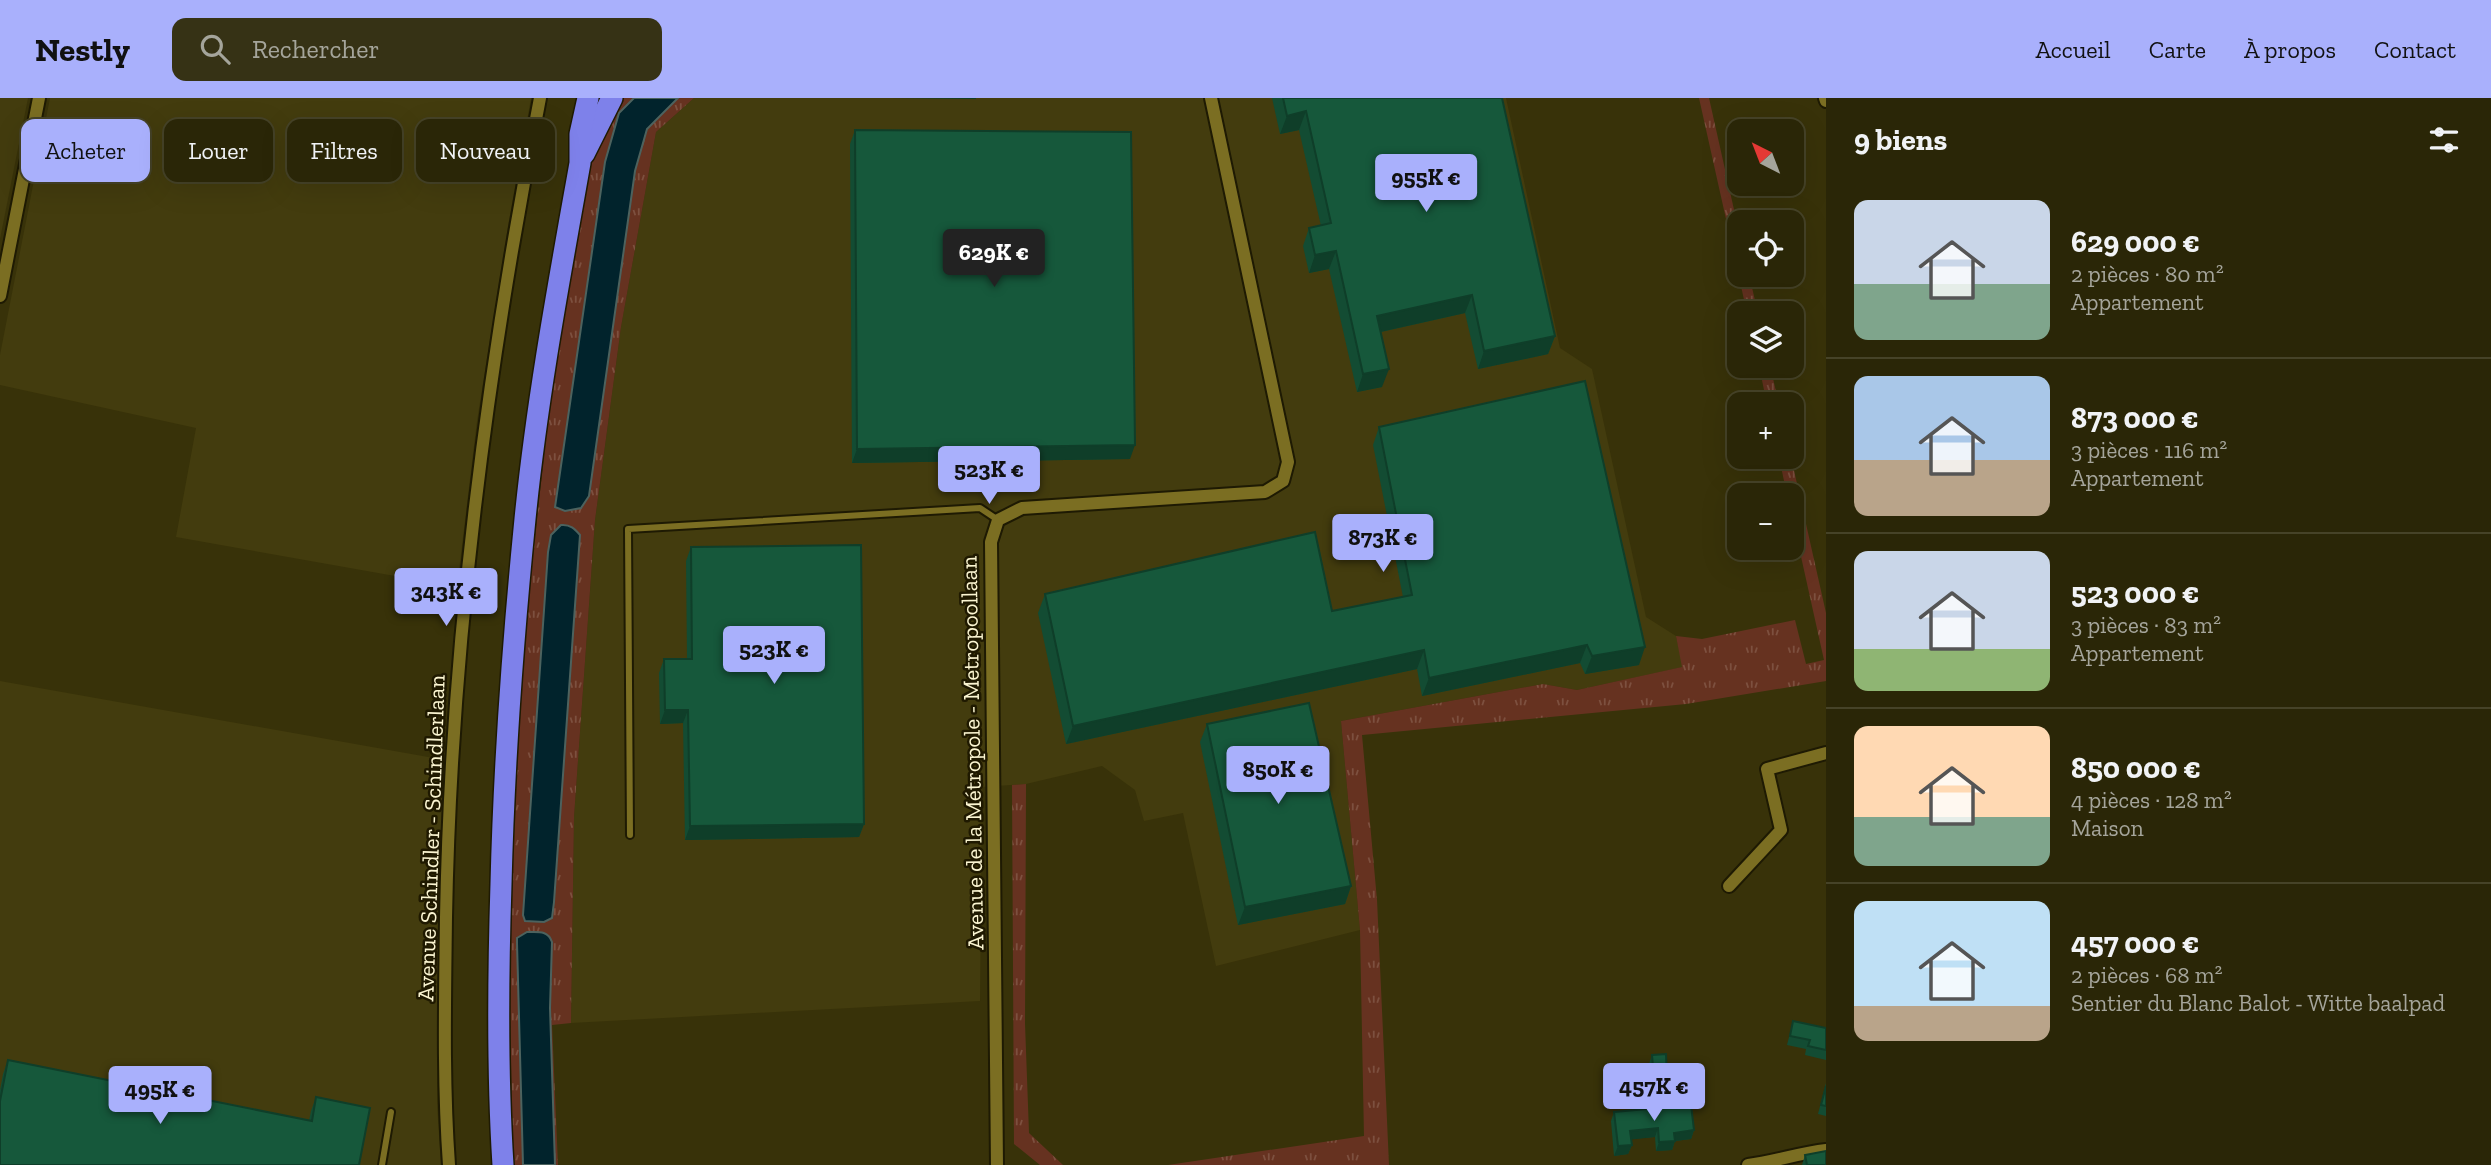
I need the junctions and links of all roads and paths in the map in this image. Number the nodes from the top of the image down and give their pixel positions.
1 (39, 98) edge
2 (540, 98) edge
3 (588, 98) edge
4 (612, 98) edge
5 (1210, 98) edge
6 (580, 163) junction
7 (0, 296) edge
8 (998, 520) junction
9 (1826, 752) edge
10 (630, 835) dead end
11 (1729, 886) dead end
12 (391, 1112) dead end
13 (1826, 1150) edge
14 (1780, 1163) edge
15 (382, 1165) edge
16 (449, 1165) edge
17 (503, 1165) edge
18 (997, 1165) edge
19 (1748, 1165) edge

1 - 7 street
2 - 16 street, Avenue Schindler - Schindlerlaan
3 - 6 highway
4 - 6 highway
5 - 8 street
6 - 17 highway
8 - 10 lane
8 - 18 street, Avenue de la Métropole - Metropoollaan
9 - 11 street
12 - 15 lane
13 - 14 street
14 - 19 street

